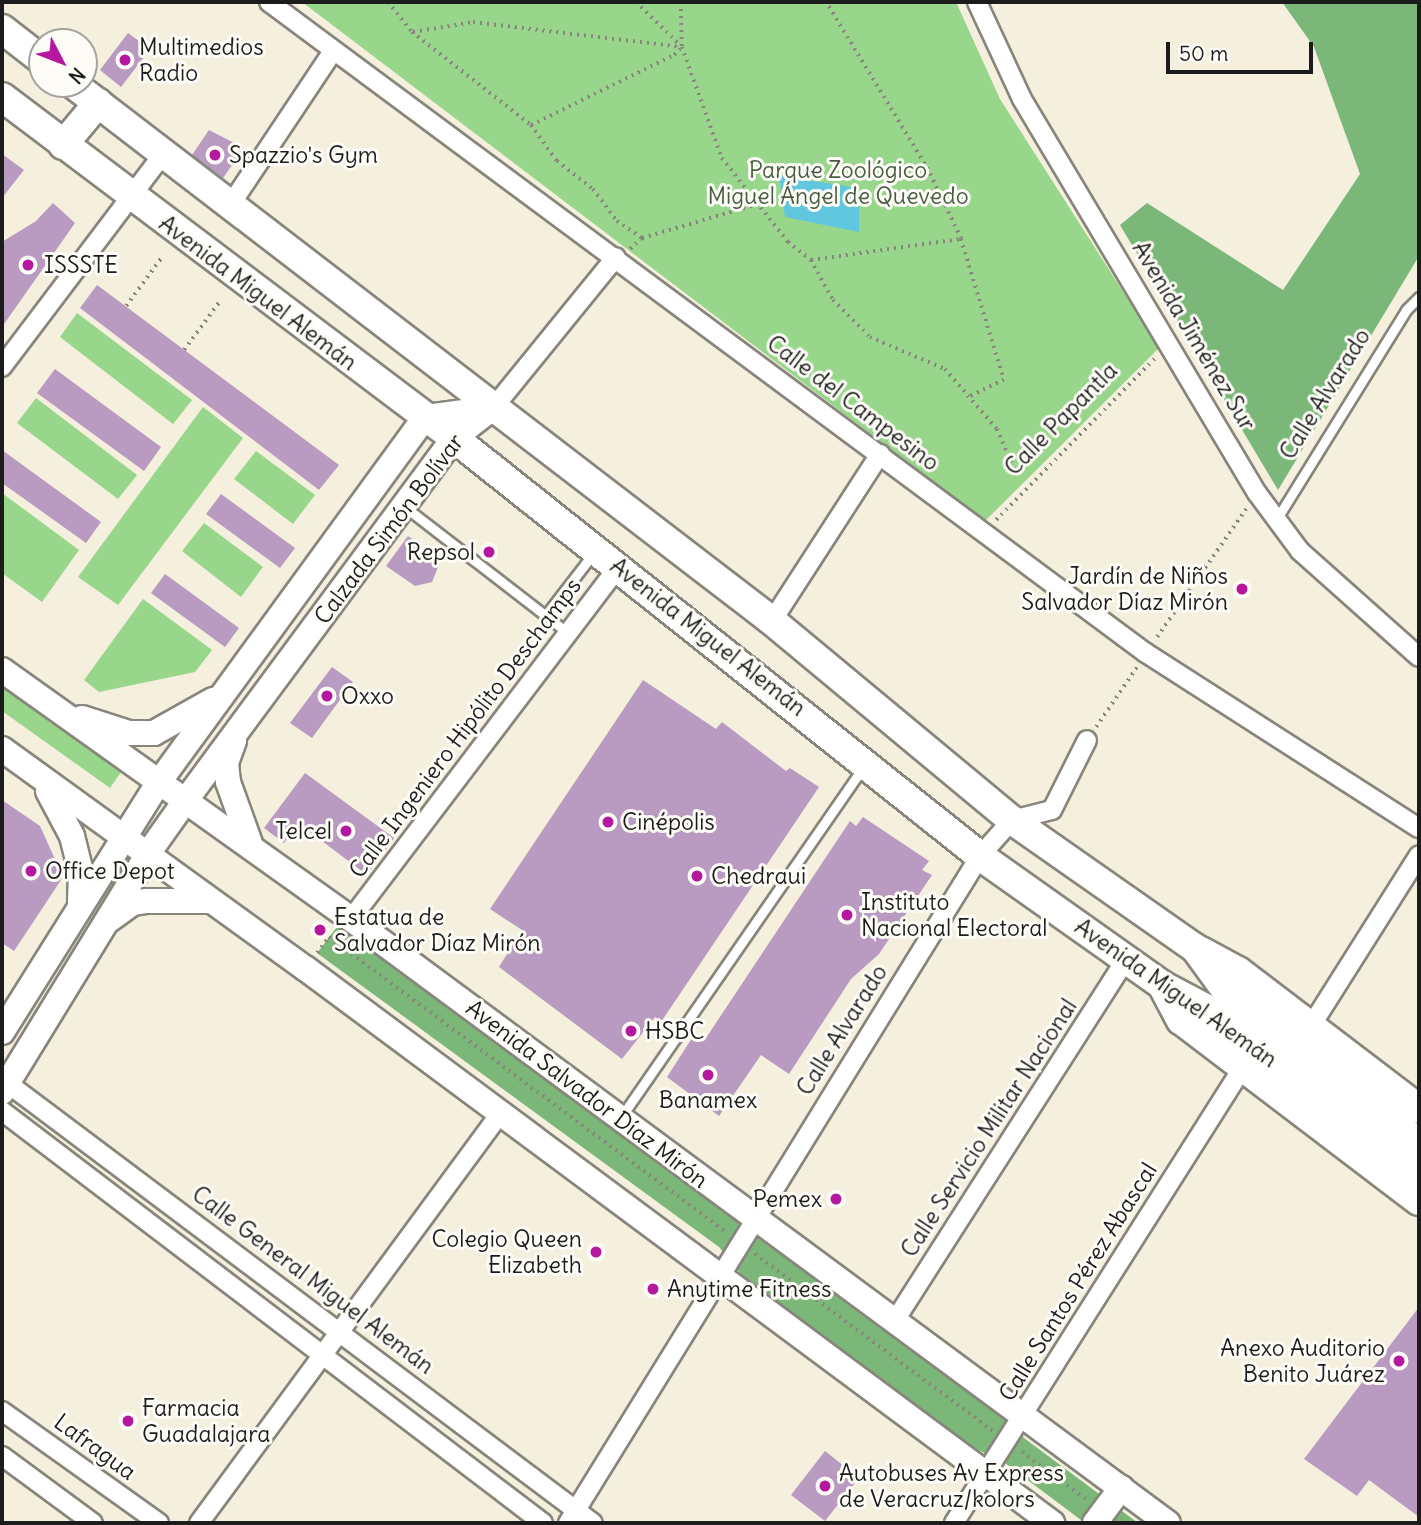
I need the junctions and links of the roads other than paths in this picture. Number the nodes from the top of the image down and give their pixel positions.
1 (269, 2) edge
2 (977, 2) edge
3 (2, 29) edge
4 (28, 49) edge
5 (333, 51) junction
6 (2, 97) edge
7 (91, 98) edge
8 (98, 103) junction
9 (63, 145) junction
10 (163, 154) junction
11 (128, 197) junction
12 (231, 204) junction
13 (616, 257) junction
14 (1419, 297) edge
15 (2, 367) edge
16 (494, 407) junction
17 (425, 417) junction
18 (454, 438) junction
19 (880, 454) junction
20 (404, 506) junction
21 (1276, 520) junction
22 (596, 550) junction
23 (618, 567) junction
24 (545, 616) junction
25 (772, 621) junction
26 (568, 634) junction
27 (1419, 657) edge
28 (2, 670) edge
29 (232, 683) junction
30 (60, 711) junction
31 (240, 728) junction
32 (1087, 740) road end
33 (2, 749) edge
34 (867, 761) junction
35 (42, 782) junction
36 (159, 782) junction
37 (186, 800) junction
38 (1012, 820) junction
39 (1419, 828) edge
40 (122, 838) junction
41 (252, 848) junction
42 (147, 855) junction
43 (1419, 855) edge
44 (981, 856) junction
45 (209, 901) junction
46 (80, 904) junction
47 (106, 922) junction
48 (343, 925) junction
49 (1195, 948) junction
50 (1126, 959) junction
51 (1162, 985) junction
52 (1311, 1026) junction
53 (2, 1032) edge
54 (1243, 1067) junction
55 (4, 1085) edge
56 (1419, 1109) edge
57 (2, 1111) edge
58 (499, 1115) junction
59 (620, 1119) junction
60 (1419, 1143) edge
61 (1419, 1170) edge
62 (1419, 1201) edge
63 (753, 1217) junction
64 (717, 1279) junction
65 (894, 1322) junction
66 (342, 1331) junction
67 (324, 1355) junction
68 (2, 1411) edge
69 (1023, 1414) junction
70 (2, 1456) edge
71 (986, 1473) junction
72 (1121, 1488) junction
73 (572, 1517) edge
74 (1099, 1518) edge
75 (93, 1523) edge
76 (159, 1523) edge
77 (199, 1523) edge
78 (543, 1523) edge
79 (593, 1523) edge
80 (954, 1523) edge
81 (1052, 1523) edge
82 (1168, 1523) edge

1 - 5 street, Calle del Campesino
2 - 21 street, Avenida Jiménez Sur
3 - 4 main road
5 - 12 street
5 - 13 street, Calle del Campesino
6 - 9 main road, Avenida Miguel Alemán
7 - 8 main road, Avenida Miguel Alemán
8 - 9 main road
8 - 10 main road, Avenida Miguel Alemán
9 - 11 main road, Avenida Miguel Alemán
10 - 11 street
10 - 12 main road, Avenida Miguel Alemán
11 - 15 street
11 - 17 main road, Avenida Miguel Alemán
12 - 16 main road, Avenida Miguel Alemán
13 - 16 street
13 - 19 street, Calle del Campesino
14 - 21 lane, Calle Alvarado
16 - 17 main road, Calzada Simón Bolívar
16 - 18 main road, Calzada Simón Bolívar
16 - 25 main road, Avenida Miguel Alemán
17 - 18 main road, Avenida Miguel Alemán
17 - 29 main road, Calzada Simón Bolívar
18 - 20 main road, Calzada Simón Bolívar
18 - 22 main road, Avenida Miguel Alemán
19 - 25 street
19 - 39 street, Calle del Campesino
20 - 24 lane
20 - 31 main road, Calzada Simón Bolívar
21 - 27 street, Avenida Jiménez Sur
22 - 23 main road, Avenida Miguel Alemán
22 - 24 lane
23 - 26 street, Calle Ingeniero Hipólito Deschamps
23 - 34 main road, Avenida Miguel Alemán
24 - 26 lane
25 - 38 main road, Avenida Miguel Alemán
26 - 48 street, Calle Ingeniero Hipólito Deschamps
28 - 30 main road, Avenida Salvador Díaz Mirón
29 - 30 main road
29 - 36 main road, Calzada Simón Bolívar
30 - 36 main road, Avenida Salvador Díaz Mirón
31 - 37 main road, Calzada Simón Bolívar
31 - 41 main road
32 - 38 street
33 - 35 main road
34 - 44 main road, Avenida Miguel Alemán
34 - 59 lane
35 - 40 main road
35 - 46 main road
36 - 37 main road, Avenida Salvador Díaz Mirón
36 - 40 main road, Calzada Simón Bolívar
37 - 41 main road, Avenida Salvador Díaz Mirón
37 - 42 main road, Calzada Simón Bolívar
38 - 44 street, Calle Alvarado
38 - 49 main road, Avenida Miguel Alemán
40 - 42 main road
40 - 46 main road, Calzada Simón Bolívar
41 - 48 main road, Avenida Salvador Díaz Mirón
42 - 45 main road
42 - 47 main road, Calzada Simón Bolívar
43 - 52 street
44 - 50 main road, Avenida Miguel Alemán
44 - 63 street, Calle Alvarado
45 - 47 main road
45 - 58 main road
46 - 53 main road, Calzada Simón Bolívar
47 - 55 main road, Calzada Simón Bolívar
48 - 59 main road, Avenida Salvador Díaz Mirón
49 - 52 main road
49 - 60 main road, Avenida Miguel Alemán
50 - 51 main road, Avenida Miguel Alemán
50 - 65 street, Calle Servicio Militar Nacional
51 - 54 main road
51 - 61 main road, Avenida Miguel Alemán
52 - 56 main road
54 - 62 main road
54 - 69 street, Calle Santos Pérez Abascal
55 - 66 street, Calle General Miguel Alemán
57 - 67 street
58 - 64 main road
58 - 66 street
59 - 63 main road, Avenida Salvador Díaz Mirón
63 - 64 street, Calle Alvarado
63 - 65 main road, Avenida Salvador Díaz Mirón
64 - 71 main road
64 - 73 street, Calle Alvarado
65 - 69 main road, Avenida Salvador Díaz Mirón
66 - 67 street
66 - 73 street, Calle General Miguel Alemán
67 - 77 street
67 - 78 street
68 - 76 street, Lafragua
69 - 71 street, Calle Santos Pérez Abascal
69 - 72 main road, Avenida Salvador Díaz Mirón
70 - 75 street
71 - 80 street, Calle Santos Pérez Abascal
71 - 81 main road
72 - 74 main road
72 - 82 main road, Avenida Salvador Díaz Mirón
73 - 79 street, Calle General Miguel Alemán

